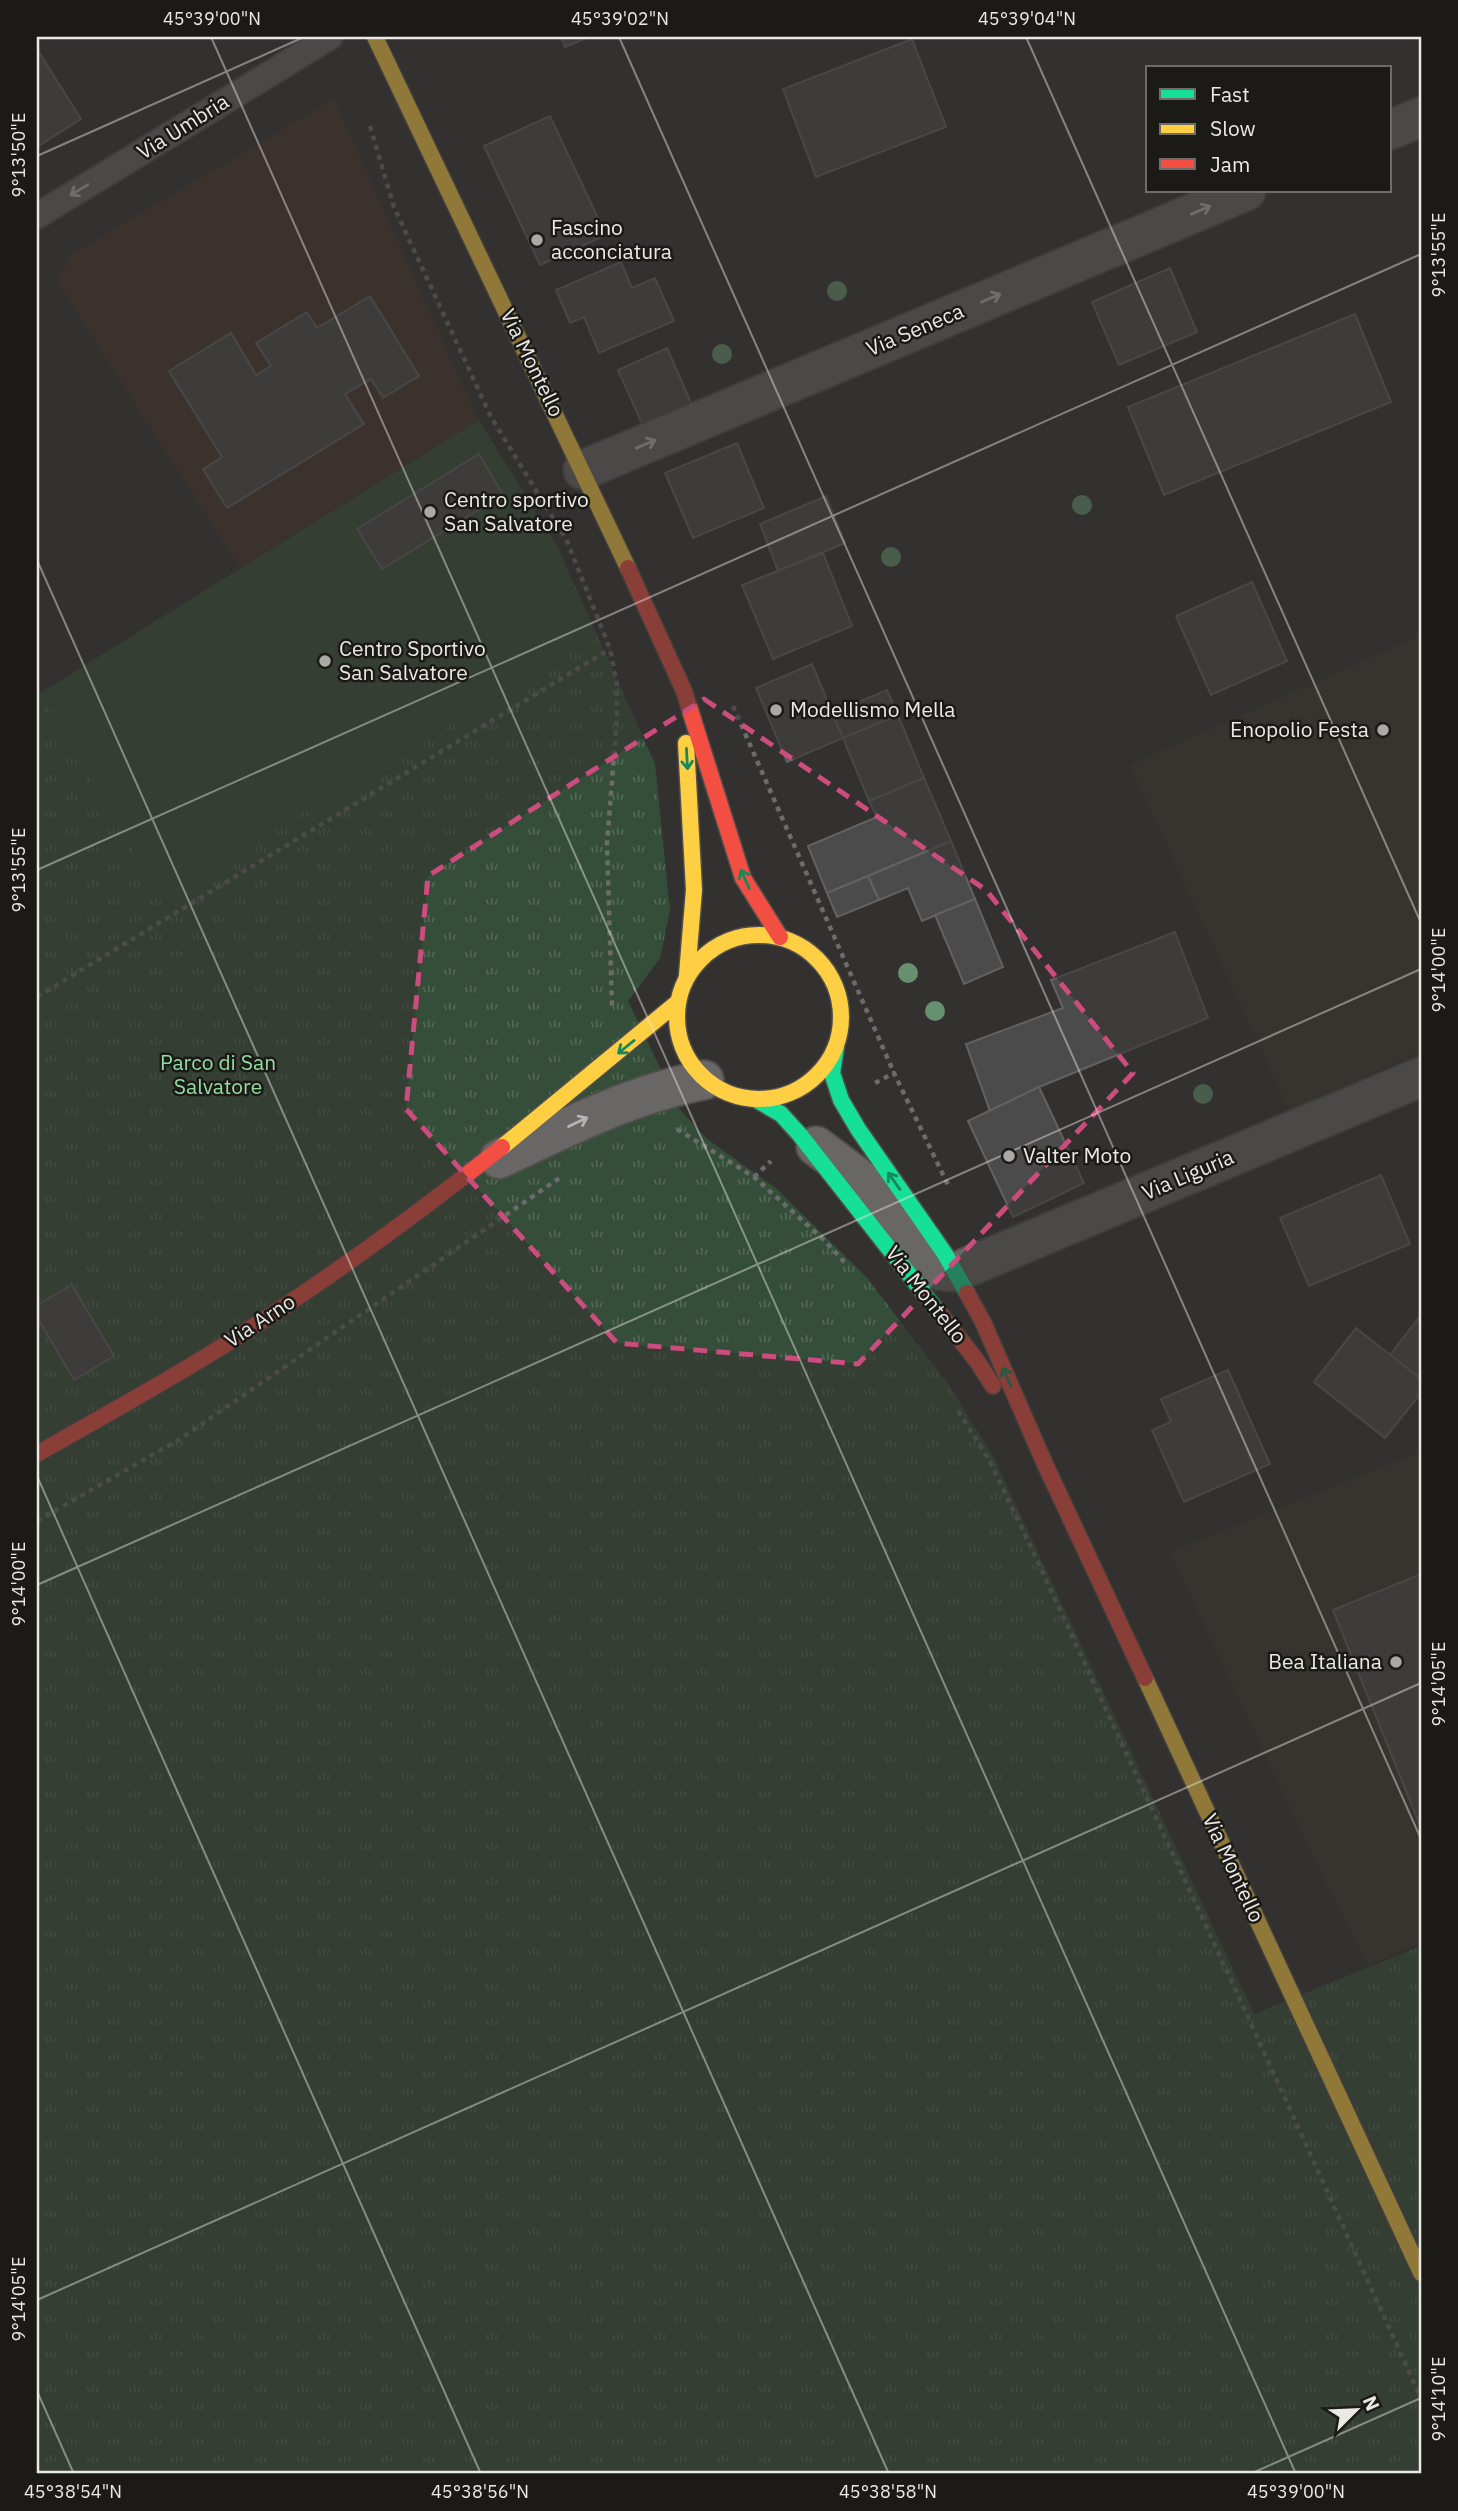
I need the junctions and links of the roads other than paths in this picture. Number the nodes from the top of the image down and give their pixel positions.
1 (330, 37) edge
2 (375, 37) edge
3 (1421, 117) edge
4 (1392, 129) edge
5 (1244, 192) edge
6 (37, 216) edge
7 (583, 470) junction
8 (684, 691) junction
9 (780, 937) junction
10 (687, 975) junction
11 (678, 1002) junction
12 (836, 1047) junction
13 (1421, 1077) edge
14 (704, 1080) junction
15 (757, 1100) junction
16 (800, 1135) junction
17 (471, 1171) junction
18 (956, 1272) junction
19 (37, 1454) edge
20 (1044, 1462) junction
21 (1421, 2273) edge

1 -> 6 lane, Via Umbria
2 - 7 street, Via Montello
3 - 4 street
7 -> 5 street, Via Seneca
7 - 8 street, Via Montello
9 -> 8 street, Via Montello
8 -> 10 street, Via Montello
9 - 10 street
9 - 12 street
10 - 11 street
11 - 14 street
11 -> 17 street, Via Arno
12 - 15 street
18 -> 12 street, Via Montello
13 - 18 street, Via Liguria
14 - 15 street
17 -> 14 street, Via Arno
15 - 16 street, Via Montello
16 - 18 street, Via Montello
16 - 20 street, Via Montello
17 - 19 street, Via Arno
20 -> 18 street, Via Montello
20 - 21 street, Via Montello

